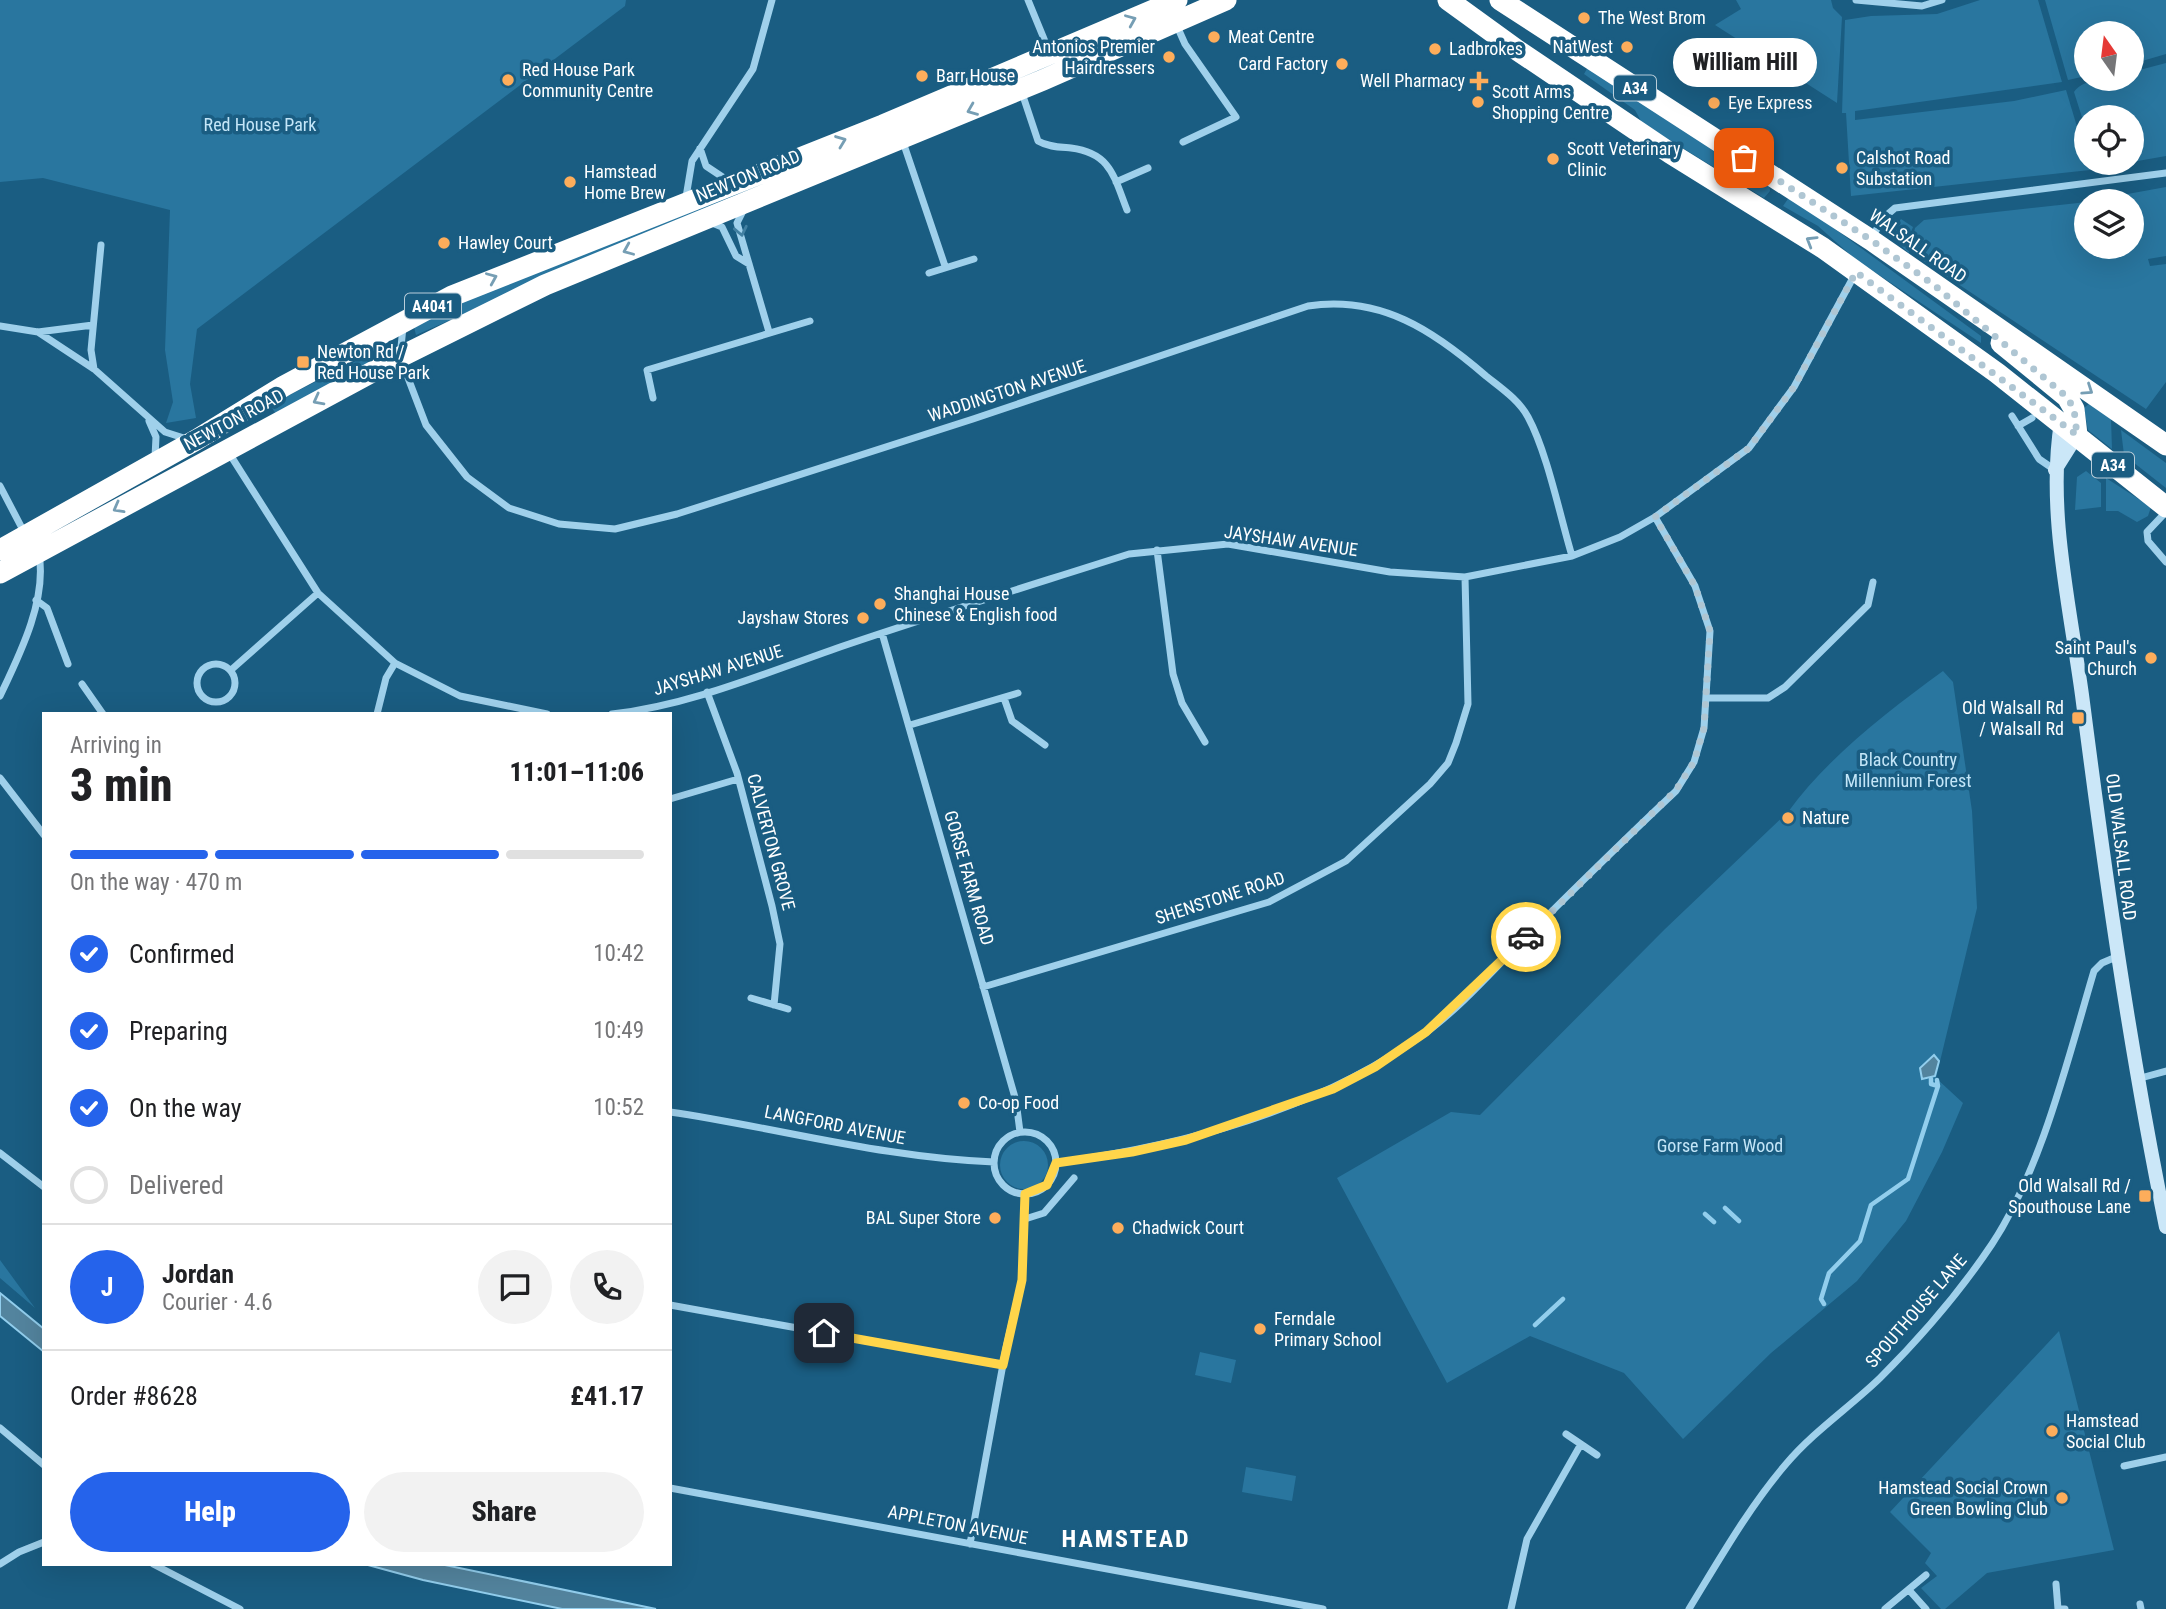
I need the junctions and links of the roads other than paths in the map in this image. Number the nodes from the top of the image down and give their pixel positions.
1 (772, 0) edge
2 (1028, 0) edge
3 (1177, 0) edge
4 (1226, 0) edge
5 (1448, 0) edge
6 (1467, 0) edge
7 (1500, 0) edge
8 (1856, 0) edge
9 (1942, 0) edge
10 (1175, 22) junction
11 (1517, 50) junction
12 (1050, 54) junction
13 (1584, 54) junction
14 (1575, 87) junction
15 (1020, 90) junction
16 (902, 139) junction
17 (1183, 142) dead end
18 (700, 148) junction
19 (1148, 169) dead end
20 (2166, 173) edge
21 (1116, 182) junction
22 (1784, 182) junction
23 (732, 183) junction
24 (685, 201) junction
25 (749, 201) junction
26 (1127, 210) dead end
27 (1765, 213) junction
28 (691, 223) junction
29 (1871, 240) junction
30 (101, 245) dead end
31 (974, 259) dead end
32 (749, 264) junction
33 (945, 266) junction
34 (1856, 272) junction
35 (929, 273) dead end
36 (1934, 285) junction
37 (411, 317) junction
38 (810, 321) dead end
39 (93, 325) junction
40 (0, 326) edge
41 (769, 331) junction
42 (38, 332) junction
43 (341, 355) junction
44 (400, 356) junction
45 (94, 369) junction
46 (653, 398) dead end
47 (2012, 416) dead end
48 (2032, 418) dead end
49 (149, 421) junction
50 (2018, 426) junction
51 (2069, 429) junction
52 (196, 440) junction
53 (2166, 445) edge
54 (226, 449) junction
55 (154, 464) junction
56 (2055, 470) junction
57 (0, 486) edge
58 (2166, 510) edge
59 (1655, 517) junction
60 (32, 543) junction
61 (0, 550) edge
62 (1157, 550) junction
63 (1572, 556) junction
64 (2166, 562) edge
65 (0, 573) edge
66 (1465, 577) junction
67 (1873, 582) dead end
68 (318, 593) junction
69 (36, 600) junction
70 (882, 633) junction
71 (395, 663) junction
72 (68, 664) dead end
73 (231, 670) junction
74 (82, 684) dead end
75 (707, 692) junction
76 (1018, 693) dead end
77 (0, 696) edge
78 (1004, 698) junction
79 (1706, 698) junction
80 (102, 712) edge
81 (378, 712) edge
82 (537, 712) edge
83 (629, 712) edge
84 (910, 725) junction
85 (1205, 742) dead end
86 (1045, 746) dead end
87 (0, 778) edge
88 (738, 779) junction
89 (672, 798) edge
90 (42, 831) edge
91 (2116, 957) junction
92 (983, 988) junction
93 (751, 998) dead end
94 (774, 1005) junction
95 (788, 1009) dead end
96 (2166, 1071) edge
97 (2136, 1079) junction
98 (672, 1112) edge
99 (1020, 1132) junction
100 (0, 1153) edge
101 (994, 1162) junction
102 (1056, 1163) junction
103 (1074, 1178) dead end
104 (42, 1185) edge
105 (1025, 1194) junction
106 (1025, 1219) junction
107 (2166, 1227) edge
108 (672, 1305) edge
109 (1003, 1365) junction
110 (0, 1428) edge
111 (1566, 1434) dead end
112 (1581, 1444) junction
113 (1597, 1455) dead end
114 (2166, 1457) edge
115 (42, 1463) edge
116 (2124, 1466) dead end
117 (672, 1488) edge
118 (42, 1543) edge
119 (970, 1544) junction
120 (0, 1564) edge
121 (157, 1566) edge
122 (1926, 1575) dead end
123 (2056, 1584) dead end
124 (1909, 1590) junction
125 (240, 1609) edge
126 (1323, 1609) edge
127 (1511, 1609) edge
128 (1689, 1609) edge
129 (1885, 1609) edge
130 (1926, 1609) edge
131 (2065, 1609) edge

1 - 18 street
2 - 12 street
12 -> 3 highway, NEWTON ROAD / A4041
4 - 10 highway, NEWTON ROAD / A4041
5 - 11 highway, A34
6 - 11 highway, A34
7 - 13 highway, WALSALL ROAD / A34
8 - 9 street
10 - 15 highway, NEWTON ROAD / A4041
10 - 17 street
11 - 14 highway, A34
23 -> 12 highway, NEWTON ROAD / A4041
13 - 14 highway
13 - 22 highway, WALSALL ROAD / A34
14 - 27 highway, A34
15 -> 16 highway, NEWTON ROAD / A4041
15 - 21 street
16 - 25 highway, NEWTON ROAD / A4041
16 - 33 street
18 - 23 street
18 - 24 street
19 - 21 street
20 - 29 street
21 - 26 street
22 - 27 highway
22 - 29 highway, WALSALL ROAD / A34
23 - 24 highway, NEWTON ROAD / A4041
37 -> 24 highway, NEWTON ROAD / A4041
25 - 28 highway, NEWTON ROAD / A4041
25 -> 32 street
34 -> 27 highway, A34
28 - 32 street
28 -> 44 highway, NEWTON ROAD / A4041
29 - 36 highway, WALSALL ROAD / A34
30 - 39 street
31 - 33 street
32 - 41 street
33 - 35 street
34 - 51 highway, A34
34 - 59 street, JAYSHAW AVENUE
36 - 51 highway
36 -> 53 highway, WALSALL ROAD / A34
37 - 43 highway, NEWTON ROAD / A4041
37 - 44 street
38 - 41 street
39 - 42 street
39 - 45 street
40 - 42 street
41 - 46 street
42 - 45 street
43 - 44 street
43 - 52 highway, NEWTON ROAD / A4041
44 -> 54 highway, NEWTON ROAD / A4041
44 - 63 street, WADDINGTON AVENUE
45 - 49 street
47 - 50 street
48 - 50 street
49 - 52 street
49 - 55 street
50 - 56 street
51 - 56 main road
51 - 56 main road, OLD WALSALL ROAD
51 - 58 highway, A34
52 - 55 highway, NEWTON ROAD / A4041
54 -> 60 highway, NEWTON ROAD / A4041
54 - 68 street
55 - 60 highway, NEWTON ROAD / A4041
56 - 91 main road, OLD WALSALL ROAD
57 - 60 street
58 - 64 street
59 - 63 street, JAYSHAW AVENUE
59 - 79 street
60 - 61 highway, NEWTON ROAD / A4041
60 - 65 highway, NEWTON ROAD / A4041
60 - 69 street
62 - 66 street, JAYSHAW AVENUE
62 - 70 street, JAYSHAW AVENUE
62 - 85 street
63 - 66 street, JAYSHAW AVENUE
66 - 92 street, SHENSTONE ROAD
67 - 79 street
68 - 71 street
68 - 73 street
69 - 72 street
69 - 77 street
70 - 75 street, JAYSHAW AVENUE
70 - 84 street, GORSE FARM ROAD
71 - 81 street
71 - 82 street
73 - 73 street
74 - 80 street
75 - 83 street, JAYSHAW AVENUE
75 - 88 street, CALVERTON GROVE
76 - 78 street
78 - 84 street
78 - 86 street
79 - 102 street
84 - 92 street, GORSE FARM ROAD
87 - 90 street
88 - 89 street
88 - 94 street, CALVERTON GROVE
91 - 97 main road, OLD WALSALL ROAD
91 - 128 street, SPOUTHOUSE LANE
92 - 99 street, GORSE FARM ROAD
93 - 94 street
94 - 95 street
96 - 97 street
97 - 107 main road, OLD WALSALL ROAD
98 - 101 street, LANGFORD AVENUE
99 - 101 street
99 - 102 street
100 - 104 street
101 - 105 street
102 - 105 street
103 - 106 street
105 - 106 street
106 - 109 street
108 - 109 street
109 - 119 street
110 - 115 street
111 - 112 street
112 - 113 street
112 - 127 street
114 - 116 street
117 - 119 street, APPLETON AVENUE
118 - 120 street
119 - 126 street, APPLETON AVENUE
121 - 125 street
122 - 124 street
123 - 131 street
124 - 129 street
124 - 130 street

